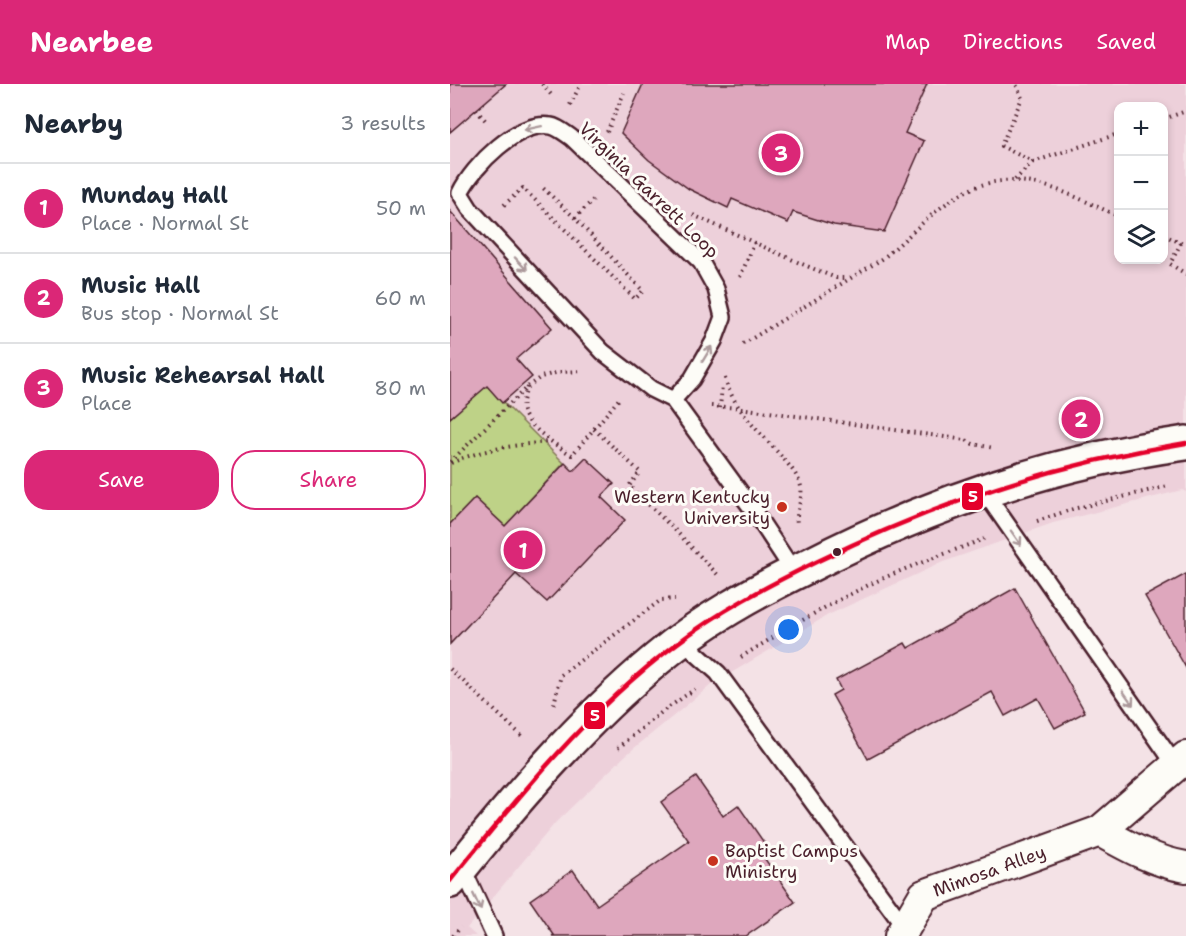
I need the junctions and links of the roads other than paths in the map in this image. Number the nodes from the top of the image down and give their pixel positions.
1 (672, 400) junction
2 (1186, 443) edge
3 (983, 489) junction
4 (794, 572) junction
5 (682, 641) junction
6 (1181, 762) edge
7 (1100, 831) junction
8 (1186, 867) edge
9 (456, 874) edge
10 (903, 932) edge
11 (494, 936) edge

1 -> 1 lane, Virginia Garrett Loop
1 - 4 lane, Virginia Garrett Loop
2 - 3 street
3 - 4 street
3 -> 6 lane
4 - 5 street
5 - 9 street
5 - 10 lane
6 - 7 street, Mimosa Alley
7 - 8 street
7 - 10 street, Mimosa Alley
9 -> 11 lane

